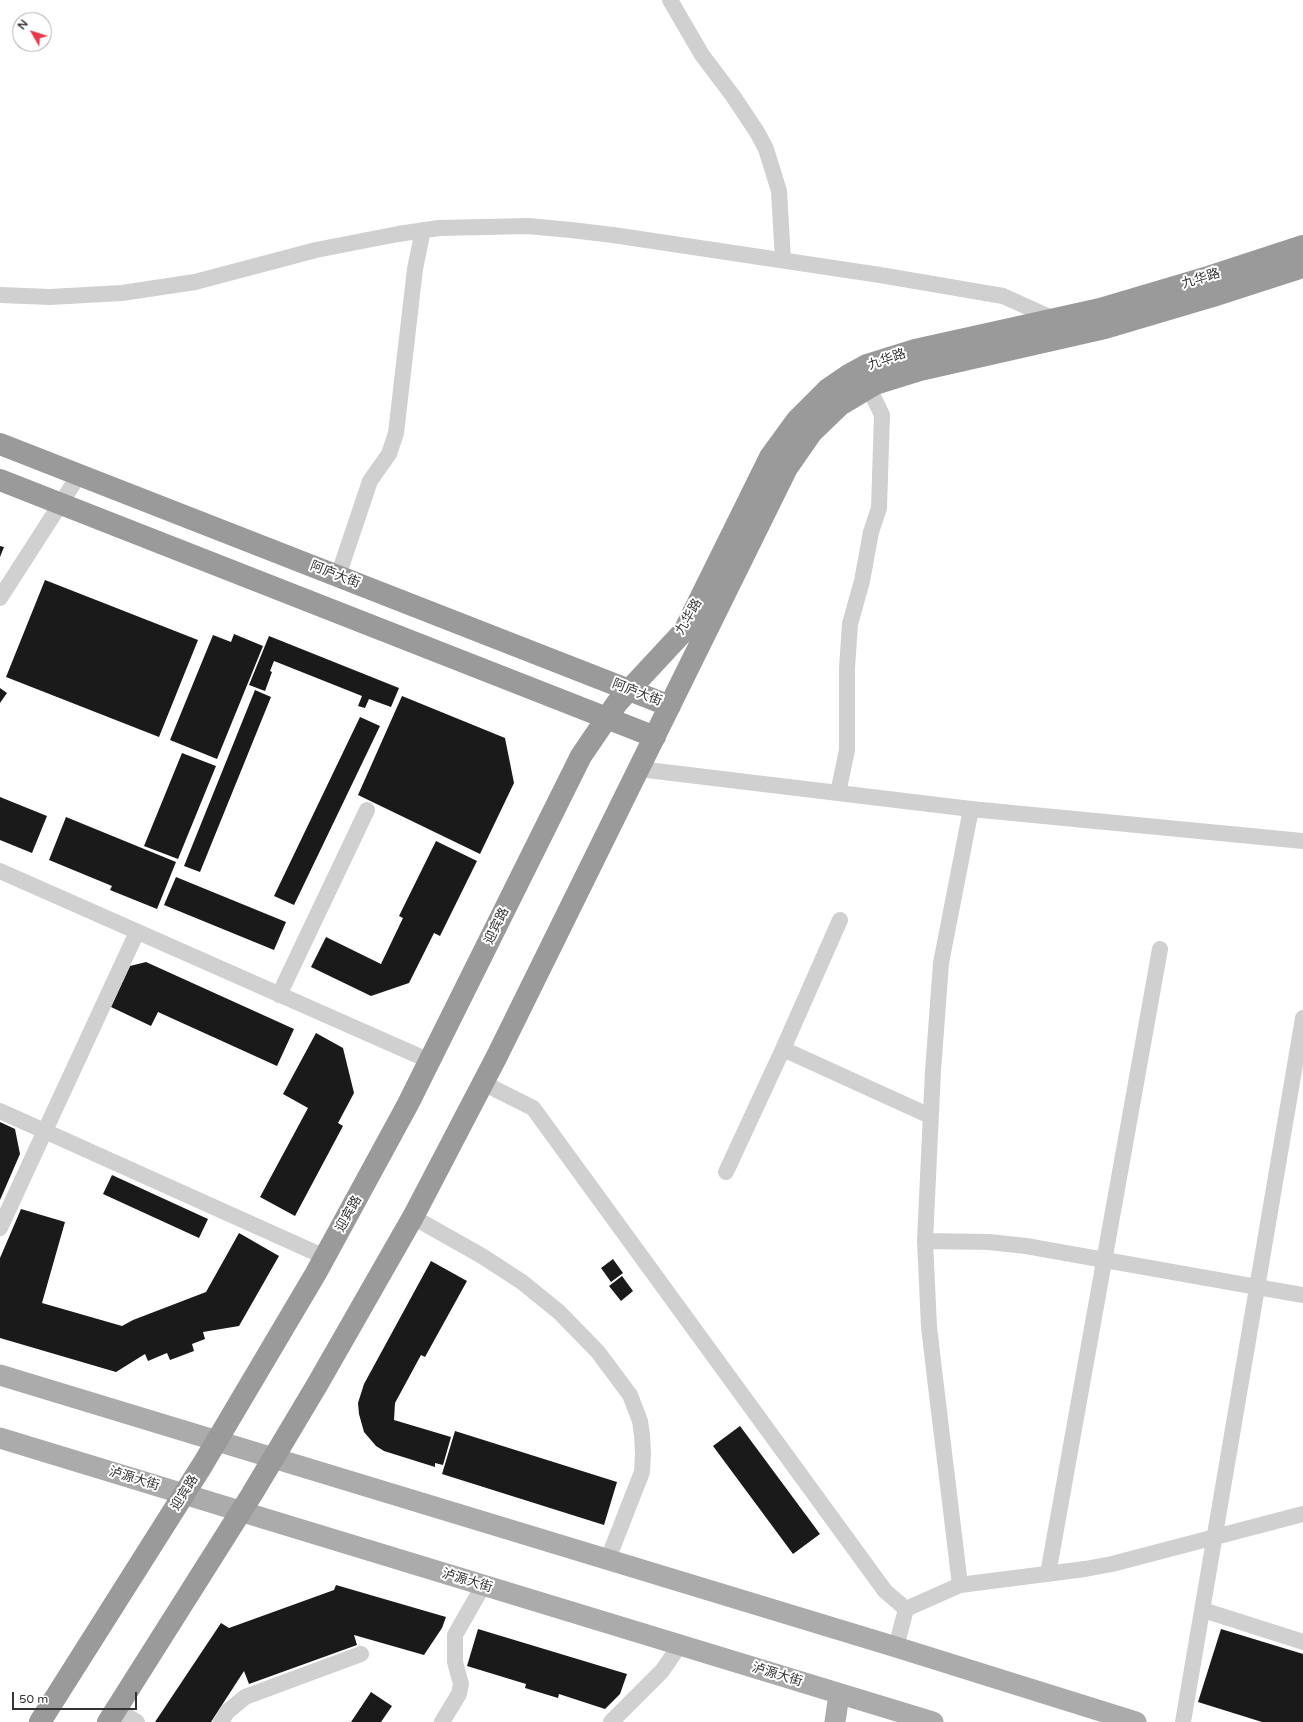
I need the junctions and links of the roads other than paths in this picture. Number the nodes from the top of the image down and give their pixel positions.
1 (670, 0) edge
2 (423, 230) junction
3 (1303, 246) edge
4 (783, 260) junction
5 (1303, 267) edge
6 (0, 295) edge
7 (1054, 319) junction
8 (869, 388) junction
9 (0, 444) edge
10 (79, 475) junction
11 (0, 480) edge
12 (60, 504) junction
13 (338, 576) junction
14 (0, 598) edge
15 (629, 690) junction
16 (670, 706) junction
17 (606, 718) junction
18 (655, 737) junction
19 (639, 769) junction
20 (838, 793) junction
21 (971, 809) junction
22 (367, 810) dead end
23 (1303, 841) edge
24 (0, 871) edge
25 (840, 920) dead end
26 (137, 932) junction
27 (1160, 949) dead end
28 (279, 995) junction
29 (1303, 1018) edge
30 (783, 1049) junction
31 (430, 1061) junction
32 (484, 1083) junction
33 (0, 1111) edge
34 (930, 1116) junction
35 (45, 1131) junction
36 (726, 1172) dead end
37 (413, 1216) junction
38 (0, 1228) edge
39 (925, 1241) junction
40 (325, 1257) junction
41 (1104, 1259) junction
42 (1258, 1286) junction
43 (1303, 1295) edge
44 (0, 1375) edge
45 (0, 1438) edge
46 (217, 1441) junction
47 (273, 1459) junction
48 (184, 1494) junction
49 (241, 1512) junction
50 (1303, 1514) edge
51 (1216, 1536) junction
52 (608, 1559) junction
53 (1048, 1574) junction
54 (960, 1585) junction
55 (482, 1586) junction
56 (906, 1609) junction
57 (1203, 1610) junction
58 (1303, 1642) edge
59 (680, 1645) junction
60 (896, 1647) junction
61 (361, 1654) dead end
62 (839, 1694) junction
63 (112, 1716) edge
64 (40, 1722) edge
65 (137, 1722) edge
66 (221, 1722) edge
67 (442, 1722) edge
68 (611, 1722) edge
69 (835, 1722) edge
70 (934, 1722) edge
71 (1136, 1722) edge
72 (1183, 1722) edge

1 - 4 street
2 - 4 street
2 - 6 street
2 - 13 street
3 - 7 highway, 九华路
4 - 7 street
5 - 8 highway, 九华路
7 - 15 highway, 九华路
8 - 16 highway, 九华路
8 - 20 street
9 - 10 highway, 阿庐大街
10 - 12 street
10 - 13 highway, 阿庐大街
11 - 12 highway
12 - 14 street
12 - 17 highway
13 - 15 highway, 阿庐大街
15 - 16 highway, 阿庐大街
15 - 17 highway, 迎宾路
16 - 18 highway
17 - 18 highway
17 - 31 highway, 迎宾路
18 - 19 highway
19 - 20 street
19 - 32 highway
20 - 21 street
21 - 23 street
21 - 34 street
22 - 28 street
24 - 26 street
25 - 30 street
26 - 28 street
26 - 35 street
27 - 41 street
28 - 31 street
29 - 42 street
30 - 34 street
30 - 36 street
31 - 40 highway, 迎宾路
32 - 37 highway
32 - 56 street
33 - 35 street
34 - 39 street
35 - 38 street
35 - 40 street
37 - 47 highway
37 - 52 street
39 - 41 street
39 - 54 street
40 - 46 highway, 迎宾路
41 - 42 street
41 - 53 street
42 - 43 street
42 - 51 street
44 - 46 main road
45 - 48 main road, 泸源大街
46 - 47 main road
46 - 48 highway, 迎宾路
47 - 49 highway
47 - 52 main road
48 - 49 main road, 泸源大街
48 - 64 highway, 迎宾路
49 - 55 main road, 泸源大街
49 - 63 highway
50 - 51 street
51 - 53 street
51 - 57 street
52 - 60 main road
53 - 54 street
54 - 56 street
55 - 59 main road, 泸源大街
55 - 67 street
56 - 60 street
57 - 58 street
57 - 72 street
59 - 62 main road, 泸源大街
59 - 68 street
60 - 71 main road
61 - 66 street
62 - 69 main road
62 - 70 main road, 泸源大街
63 - 65 street

